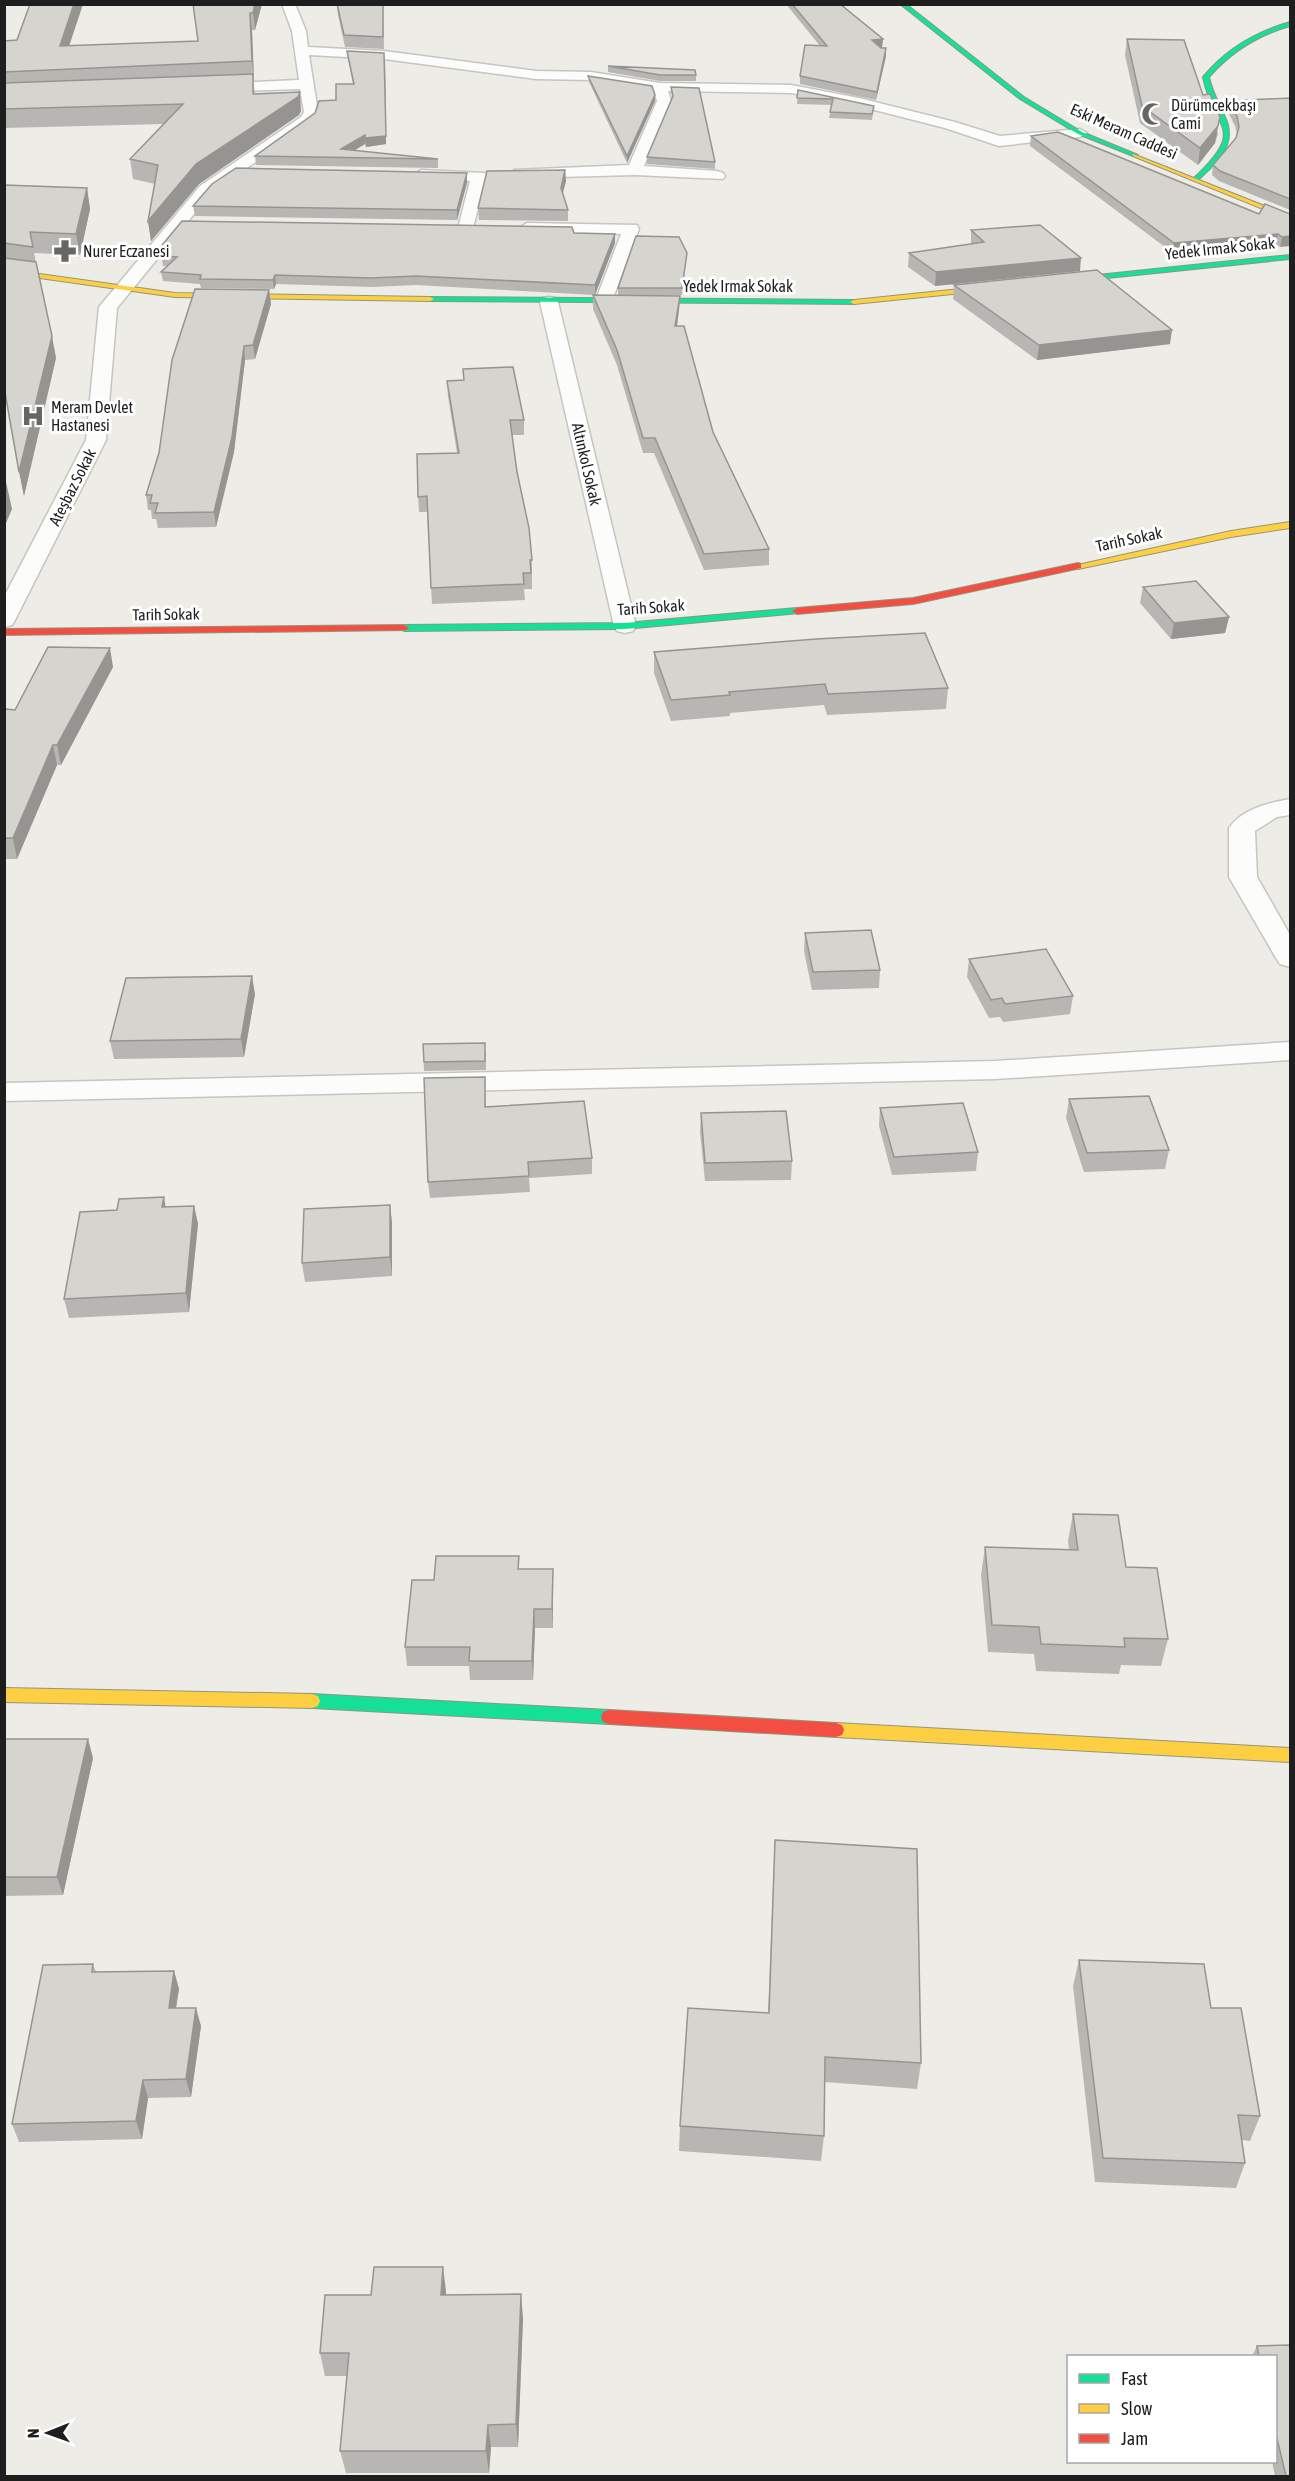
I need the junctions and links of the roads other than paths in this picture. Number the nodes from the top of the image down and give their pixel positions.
1 (288, 4) edge
2 (902, 4) edge
3 (1290, 24) edge
4 (302, 51) junction
5 (308, 84) junction
6 (660, 87) junction
7 (191, 88) edge
8 (1080, 133) junction
9 (635, 170) junction
10 (233, 171) junction
11 (256, 171) edge
12 (409, 175) edge
13 (490, 175) junction
14 (717, 176) edge
15 (1196, 179) junction
16 (1290, 218) edge
17 (177, 223) junction
18 (200, 224) edge
19 (466, 228) edge
20 (513, 228) edge
21 (1290, 257) edge
22 (4, 271) edge
23 (1042, 283) edge
24 (1019, 285) edge
25 (122, 289) junction
26 (549, 302) junction
27 (604, 302) junction
28 (1290, 525) edge
29 (4, 620) edge
30 (625, 626) junction
31 (4, 632) edge
32 (1290, 807) edge
33 (1290, 958) edge
34 (1290, 1051) edge
35 (4, 1092) edge
36 (4, 1695) edge
37 (1290, 1755) edge

1 - 4 street, Ateşbaz Sokak
2 - 8 street, Eski Meram Caddesi
3 - 15 street
4 - 5 street, Ateşbaz Sokak
4 - 6 street
5 - 7 street
5 - 10 street, Ateşbaz Sokak
6 - 8 street
6 - 9 street
8 - 15 street, Eski Meram Caddesi
9 - 13 street
9 - 14 street
10 - 11 street
10 - 17 street, Ateşbaz Sokak
12 - 13 street
13 - 19 street
15 - 16 street, Eski Meram Caddesi
17 - 18 street
17 - 25 street, Ateşbaz Sokak
20 - 27 street
21 - 23 street, Yedek Irmak Sokak
22 - 25 street, Yedek Irmak Sokak
24 - 27 street, Yedek Irmak Sokak
25 - 26 street, Yedek Irmak Sokak
25 - 29 street, Ateşbaz Sokak
26 - 27 street, Yedek Irmak Sokak
26 - 30 street, Altınkol Sokak
28 - 30 street, Tarih Sokak
30 - 31 street, Tarih Sokak
32 - 33 street
34 - 35 street
36 - 37 street

